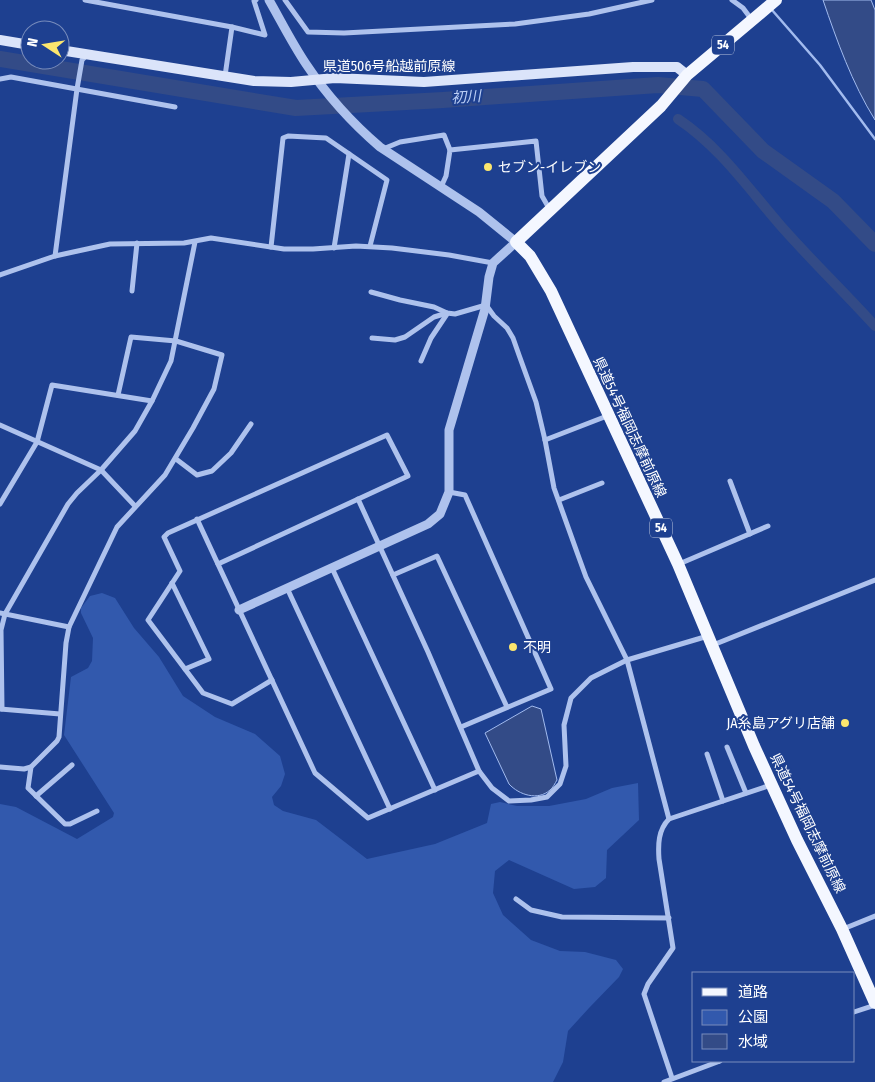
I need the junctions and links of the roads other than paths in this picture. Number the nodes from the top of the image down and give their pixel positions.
1 (85, 0) edge
2 (256, 0) edge
3 (269, 0) edge
4 (286, 0) edge
5 (652, 0) edge
6 (732, 0) edge
7 (776, 0) edge
8 (756, 18) junction
9 (232, 27) junction
10 (0, 40) edge
11 (20, 43) edge
12 (70, 53) edge
13 (85, 57) junction
14 (687, 75) junction
15 (225, 77) junction
16 (0, 79) edge
17 (318, 80) junction
18 (77, 87) junction
19 (175, 107) dead end
20 (381, 148) junction
21 (450, 150) junction
22 (349, 154) junction
23 (441, 187) junction
24 (551, 210) junction
25 (195, 242) junction
26 (516, 242) junction
27 (137, 243) junction
28 (370, 246) junction
29 (272, 247) junction
30 (334, 248) junction
31 (55, 256) junction
32 (493, 263) junction
33 (0, 275) edge
34 (132, 291) dead end
35 (371, 292) dead end
36 (486, 305) junction
37 (447, 313) junction
38 (372, 338) dead end
39 (176, 341) junction
40 (421, 361) dead end
41 (118, 396) junction
42 (152, 401) junction
43 (607, 416) junction
44 (251, 424) dead end
45 (0, 425) edge
46 (545, 440) junction
47 (37, 442) junction
48 (176, 459) junction
49 (101, 470) junction
50 (730, 481) dead end
51 (602, 483) dead end
52 (449, 492) junction
53 (358, 499) junction
54 (558, 500) junction
55 (0, 504) edge
56 (135, 506) junction
57 (197, 520) junction
58 (768, 526) dead end
59 (750, 534) junction
60 (380, 546) junction
61 (218, 564) junction
62 (678, 564) junction
63 (332, 568) junction
64 (393, 575) junction
65 (875, 580) edge
66 (172, 583) junction
67 (286, 588) junction
68 (239, 610) junction
69 (2, 614) edge
70 (69, 627) junction
71 (711, 640) junction
72 (627, 660) junction
73 (185, 669) junction
74 (272, 680) junction
75 (507, 707) junction
76 (1, 709) edge
77 (60, 714) junction
78 (460, 727) junction
79 (727, 747) dead end
80 (707, 754) dead end
81 (72, 765) dead end
82 (0, 767) edge
83 (30, 767) junction
84 (479, 771) junction
85 (773, 784) junction
86 (435, 790) junction
87 (746, 793) junction
88 (36, 796) junction
89 (723, 801) junction
90 (390, 809) junction
91 (97, 811) dead end
92 (669, 820) junction
93 (516, 900) dead end
94 (875, 916) edge
95 (669, 918) junction
96 (842, 929) junction
97 (875, 1004) edge
98 (855, 1012) edge
99 (717, 1062) edge
100 (672, 1078) junction
101 (664, 1082) edge

1 - 9 street
2 - 9 street
3 - 17 street
4 - 5 street
6 - 8 street
7 - 8 main road, 54
8 - 14 main road, 54
9 - 15 street
10 - 11 main road
12 - 13 main road, 県道506号船越前原線
13 - 15 main road, 県道506号船越前原線
13 - 18 street
14 - 17 main road, 県道506号船越前原線
14 - 24 main road, 54
15 - 17 main road, 県道506号船越前原線
16 - 18 street
17 - 20 street
18 - 19 street
18 - 31 street
20 - 21 street
20 - 23 street
21 - 23 street
21 - 24 street
22 - 28 street
22 - 29 street
22 - 30 street
23 - 26 street
24 - 26 main road, 54
25 - 27 street
25 - 29 street
25 - 39 street
26 - 32 street
26 - 43 main road, 県道54号福岡志摩前原線 / 54
27 - 31 street
27 - 34 street
28 - 30 street
28 - 32 street
29 - 30 street
31 - 33 street
32 - 36 street
35 - 37 street
36 - 37 street
36 - 46 street
36 - 52 street
37 - 38 street
37 - 40 street
39 - 41 street
39 - 42 street
39 - 48 street
41 - 42 street
41 - 47 street
42 - 49 street
43 - 46 street
43 - 62 main road, 県道54号福岡志摩前原線 / 54
44 - 48 street
45 - 47 street
46 - 54 street
47 - 49 street
47 - 55 street
48 - 56 street
49 - 56 street
49 - 69 street
50 - 59 street
51 - 54 street
52 - 60 street
52 - 75 street
53 - 57 street
53 - 60 street
53 - 61 street
54 - 72 street
56 - 70 street
57 - 61 street
57 - 66 street
58 - 59 street
59 - 62 street
60 - 63 street
60 - 64 street
61 - 68 street
62 - 71 main road, 県道54号福岡志摩前原線 / 54
63 - 67 street
63 - 86 street
64 - 75 street
64 - 78 street
65 - 71 street
66 - 73 street
66 - 73 street
67 - 68 street
67 - 90 street
68 - 74 street
69 - 70 street
69 - 76 street
70 - 77 street
71 - 72 street
71 - 85 main road, 県道54号福岡志摩前原線 / 54
72 - 84 street
72 - 92 street
73 - 74 street
74 - 90 street
75 - 78 street
76 - 77 street
77 - 83 street
78 - 84 street
79 - 87 street
80 - 89 street
81 - 88 street
82 - 83 street
83 - 88 street
84 - 86 street
85 - 87 street
85 - 96 main road, 県道54号福岡志摩前原線 / 54
86 - 90 street
87 - 89 street
88 - 91 street
89 - 92 street
92 - 95 street
93 - 95 street
94 - 96 street
95 - 100 street
96 - 97 main road, 県道54号福岡志摩前原線 / 54
97 - 98 street
99 - 100 street
100 - 101 street

